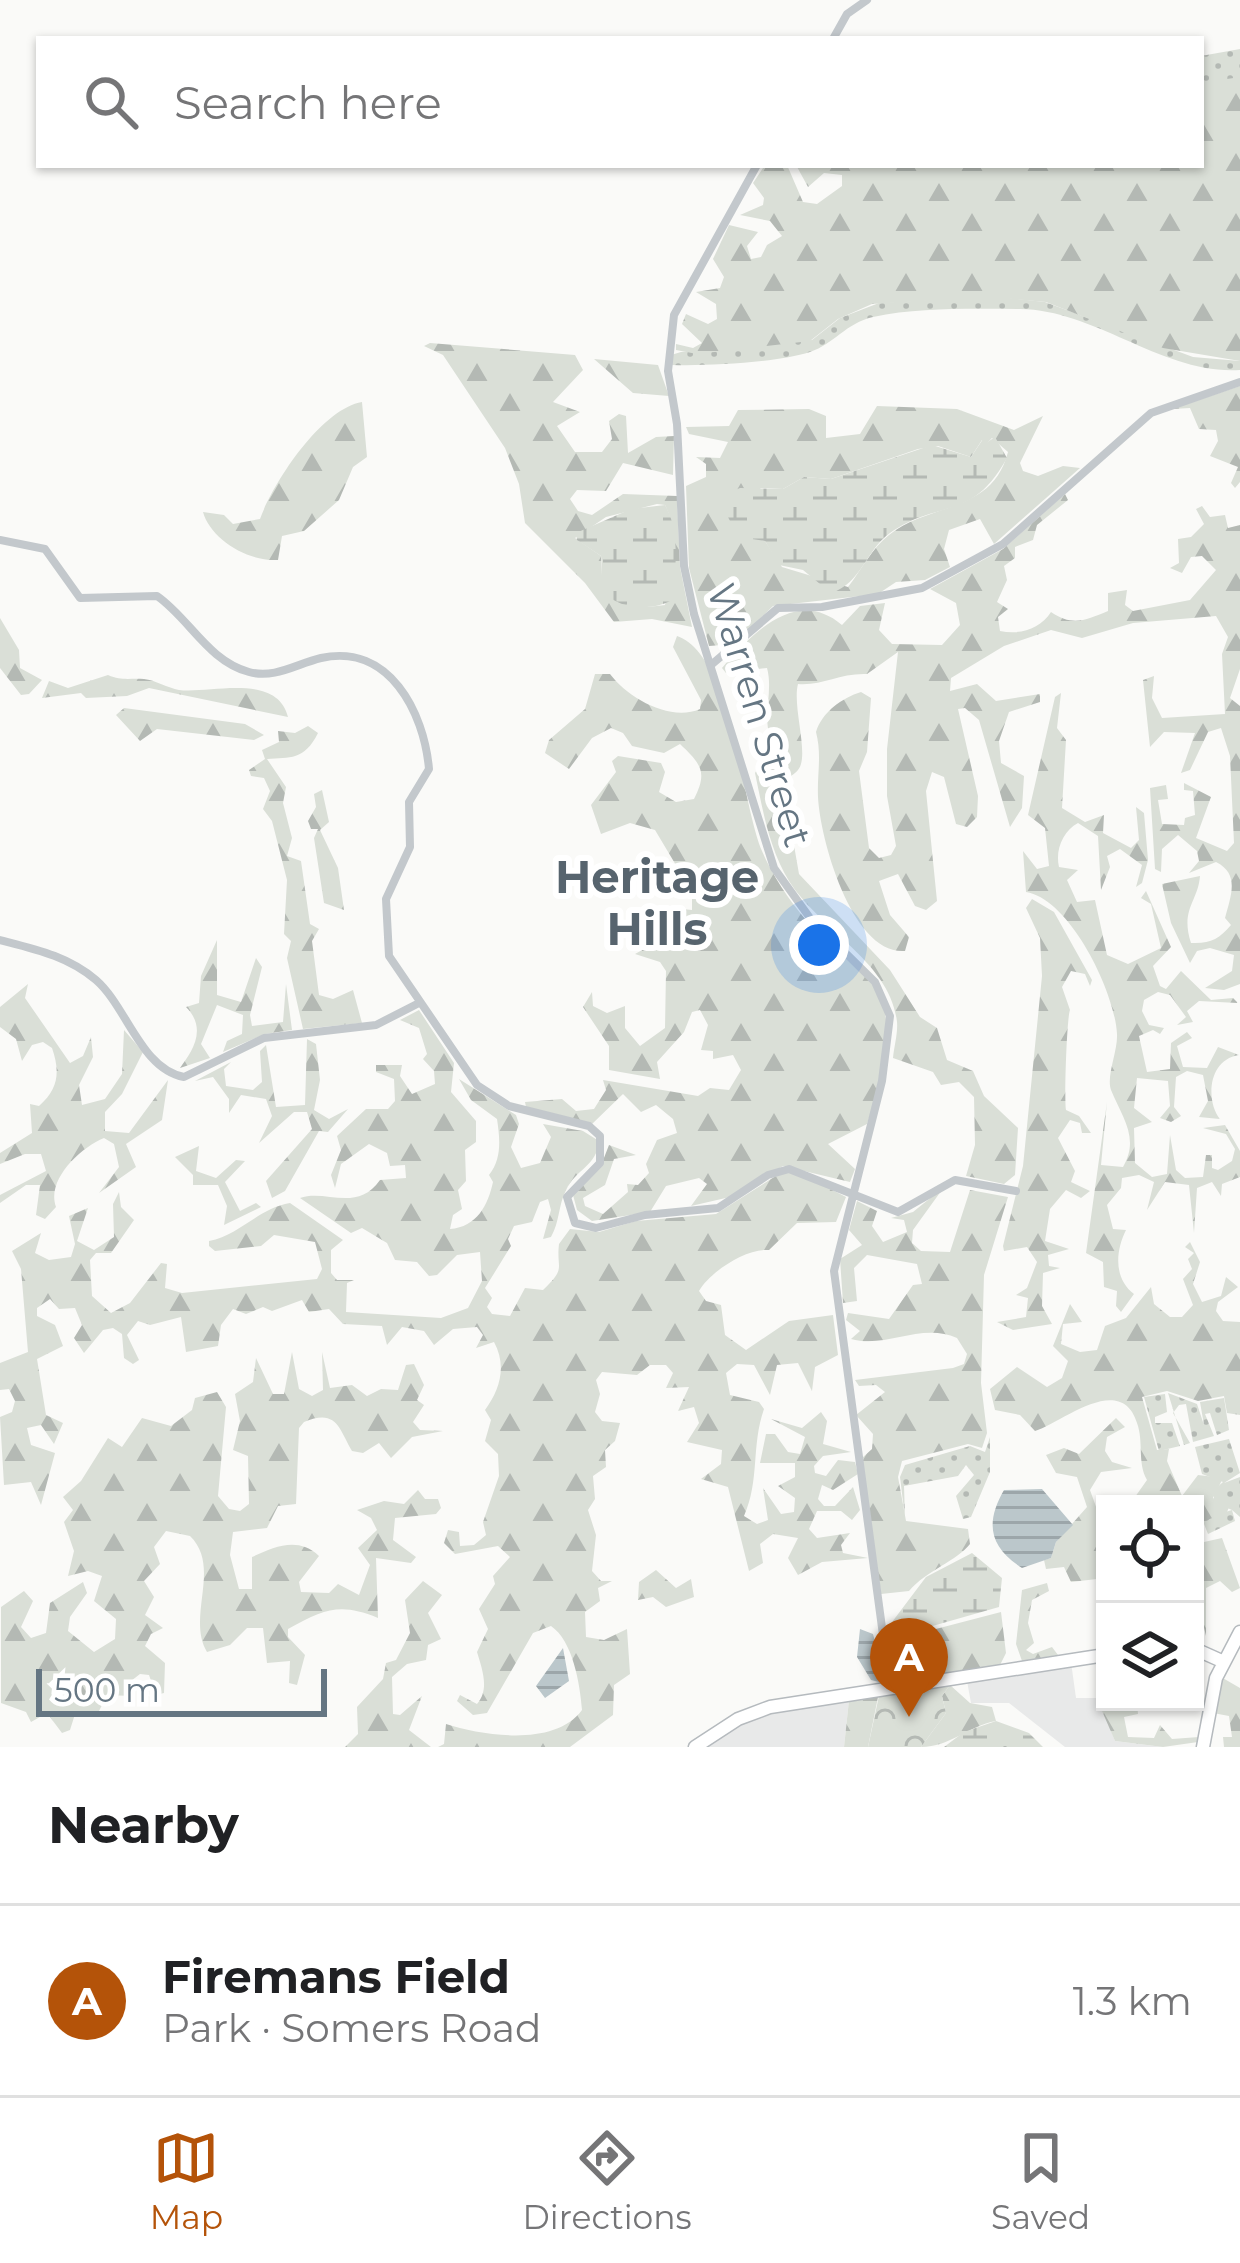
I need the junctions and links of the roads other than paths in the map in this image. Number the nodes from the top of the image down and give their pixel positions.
1 (867, 0) edge
2 (835, 36) edge
3 (755, 168) edge
4 (1240, 382) edge
5 (0, 541) edge
6 (711, 665) junction
7 (0, 940) edge
8 (419, 1003) junction
9 (1016, 1191) dead end
10 (853, 1192) junction
11 (1240, 1632) edge
12 (1204, 1653) edge
13 (1096, 1656) edge
14 (1224, 1662) junction
15 (890, 1687) junction
16 (695, 1747) edge
17 (1203, 1747) edge

1 - 2 street
3 - 6 street, Warren Street
4 - 6 street
5 - 8 street
6 - 10 street, Warren Street
7 - 8 street
8 - 10 street
9 - 10 street
10 - 15 street, Warren Street
11 - 14 main road
12 - 14 main road
13 - 15 main road
14 - 17 main road
15 - 16 main road

